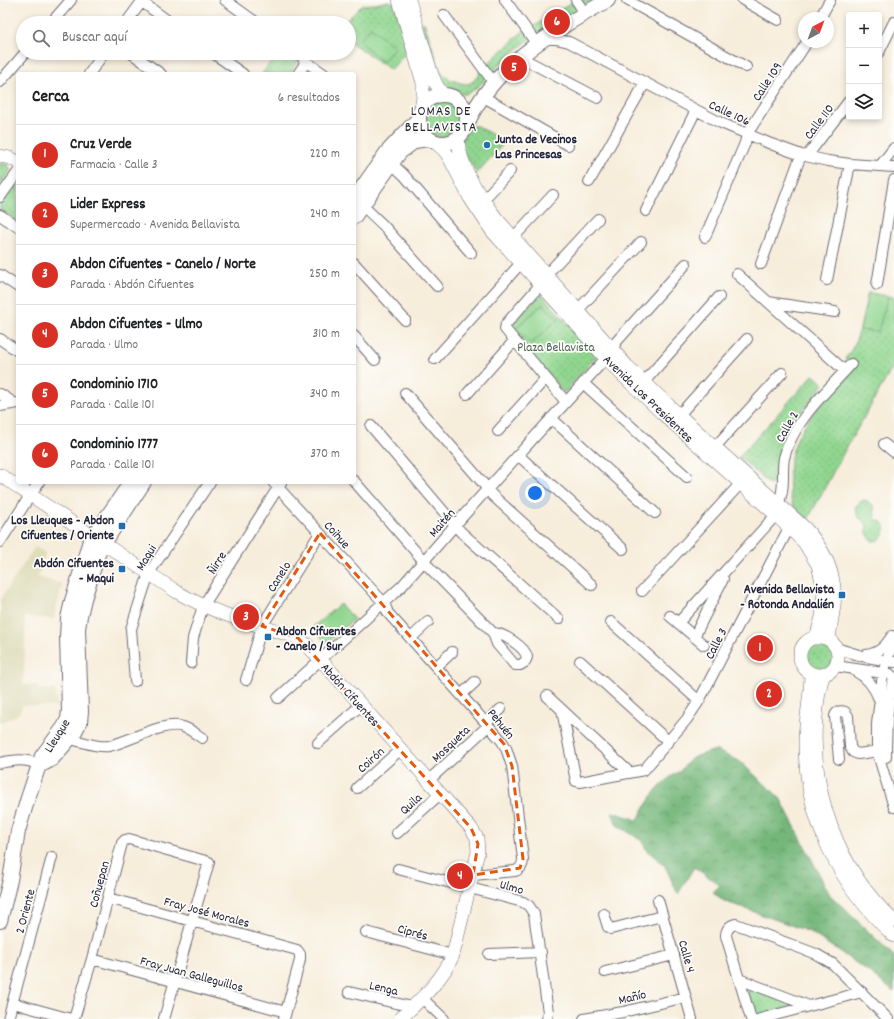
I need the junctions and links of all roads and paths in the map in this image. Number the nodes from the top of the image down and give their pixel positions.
1 (70, 0) edge
2 (225, 0) edge
3 (399, 0) edge
4 (410, 0) edge
5 (505, 0) edge
6 (576, 0) edge
7 (608, 0) edge
8 (627, 0) edge
9 (743, 0) edge
10 (830, 0) edge
11 (142, 1) edge
12 (823, 12) edge
13 (585, 13) junction
14 (444, 15) dead end
15 (57, 16) edge
16 (131, 16) edge
17 (162, 16) edge
18 (247, 16) edge
19 (778, 20) dead end
20 (572, 21) junction
21 (894, 22) edge
22 (540, 41) junction
23 (569, 42) junction
24 (803, 48) edge
25 (881, 48) edge
26 (520, 57) junction
27 (19, 60) edge
28 (99, 60) edge
29 (141, 60) edge
30 (223, 60) edge
31 (302, 60) edge
32 (305, 60) edge
33 (746, 67) dead end
34 (90, 72) edge
35 (158, 72) edge
36 (239, 72) edge
37 (299, 72) edge
38 (321, 72) edge
39 (0, 82) edge
40 (494, 83) junction
41 (645, 83) junction
42 (483, 94) junction
43 (449, 96) junction
44 (598, 98) dead end
45 (846, 105) edge
46 (696, 110) junction
47 (419, 114) junction
48 (467, 124) junction
49 (747, 134) junction
50 (458, 139) junction
51 (432, 141) junction
52 (568, 145) dead end
53 (894, 148) edge
54 (804, 155) junction
55 (0, 156) edge
56 (16, 161) edge
57 (391, 163) junction
58 (850, 164) junction
59 (880, 166) junction
60 (894, 167) edge
61 (510, 171) dead end
62 (16, 175) edge
63 (894, 180) edge
64 (589, 182) dead end
65 (358, 193) edge
66 (554, 195) dead end
67 (0, 197) edge
68 (483, 200) junction
69 (356, 205) edge
70 (646, 211) dead end
71 (0, 215) edge
72 (598, 219) dead end
73 (16, 226) edge
74 (705, 237) dead end
75 (513, 238) junction
76 (641, 242) dead end
77 (471, 253) dead end
78 (521, 263) junction
79 (686, 264) dead end
80 (761, 264) dead end
81 (356, 265) edge
82 (0, 274) edge
83 (737, 274) dead end
84 (543, 279) junction
85 (827, 280) dead end
86 (877, 285) dead end
87 (16, 286) edge
88 (437, 286) dead end
89 (719, 297) dead end
90 (768, 302) junction
91 (577, 311) junction
92 (835, 312) dead end
93 (405, 320) dead end
94 (356, 338) edge
95 (0, 339) edge
96 (746, 340) dead end
97 (514, 341) junction
98 (16, 350) edge
99 (608, 354) junction
100 (435, 359) dead end
101 (374, 360) dead end
102 (782, 373) dead end
103 (546, 378) junction
104 (644, 382) junction
105 (583, 383) junction
106 (404, 393) dead end
107 (0, 394) edge
108 (467, 394) dead end
109 (566, 402) junction
110 (16, 403) edge
111 (0, 406) edge
112 (682, 411) junction
113 (551, 418) junction
114 (371, 426) dead end
115 (498, 432) dead end
116 (718, 443) junction
117 (884, 444) dead end
118 (894, 452) edge
119 (518, 455) junction
120 (0, 475) edge
121 (687, 477) dead end
122 (356, 483) edge
123 (740, 483) junction
124 (38, 484) edge
125 (129, 484) edge
126 (142, 484) edge
127 (209, 484) edge
128 (277, 484) edge
129 (487, 489) junction
130 (31, 495) junction
131 (777, 509) junction
132 (655, 514) dead end
133 (792, 522) junction
134 (455, 525) junction
135 (320, 533) junction
136 (98, 540) junction
137 (0, 542) edge
138 (623, 549) dead end
139 (424, 561) junction
140 (730, 566) junction
141 (148, 574) junction
142 (592, 585) dead end
143 (642, 591) dead end
144 (384, 603) junction
145 (203, 606) junction
146 (74, 616) junction
147 (670, 616) dead end
148 (559, 619) dead end
149 (428, 622) dead end
150 (611, 622) dead end
151 (678, 623) junction
152 (262, 626) junction
153 (493, 633) dead end
154 (894, 634) edge
155 (694, 637) junction
156 (411, 638) junction
157 (816, 638) junction
158 (894, 638) edge
159 (833, 644) junction
160 (704, 645) dead end
161 (452, 652) dead end
162 (862, 656) junction
163 (320, 659) junction
164 (580, 661) dead end
165 (890, 662) edge
166 (191, 663) dead end
167 (835, 666) junction
168 (436, 667) junction
169 (851, 669) junction
170 (811, 673) junction
171 (883, 673) junction
172 (824, 674) junction
173 (894, 676) edge
174 (246, 680) dead end
175 (134, 681) dead end
176 (475, 682) dead end
177 (461, 695) junction
178 (547, 696) dead end
179 (278, 698) dead end
180 (879, 700) junction
181 (699, 701) junction
182 (361, 705) junction
183 (501, 709) dead end
184 (562, 710) junction
185 (487, 724) junction
186 (202, 738) dead end
187 (70, 739) junction
188 (668, 741) junction
189 (318, 743) dead end
190 (401, 749) junction
191 (881, 751) junction
192 (839, 759) dead end
193 (0, 763) edge
194 (39, 765) junction
195 (630, 773) junction
196 (429, 780) junction
197 (890, 782) edge
198 (357, 788) dead end
199 (440, 794) junction
200 (894, 806) edge
201 (397, 832) dead end
202 (52, 857) dead end
203 (398, 870) dead end
204 (473, 875) junction
205 (470, 888) junction
206 (108, 898) junction
207 (658, 900) dead end
208 (604, 914) dead end
209 (662, 916) junction
210 (0, 921) edge
211 (193, 921) junction
212 (894, 921) edge
213 (366, 932) dead end
214 (894, 936) edge
215 (540, 952) junction
216 (489, 954) dead end
217 (454, 955) junction
218 (674, 955) junction
219 (92, 959) junction
220 (605, 972) dead end
221 (739, 980) junction
222 (175, 981) junction
223 (349, 992) dead end
224 (862, 992) junction
225 (686, 997) junction
226 (417, 1002) junction
227 (12, 1003) junction
228 (809, 1006) junction
229 (285, 1015) edge
230 (8, 1019) edge
231 (73, 1019) edge
232 (164, 1019) edge
233 (400, 1019) edge
234 (444, 1019) edge
235 (547, 1019) edge
236 (584, 1019) edge
237 (692, 1019) edge
238 (751, 1019) edge
239 (760, 1019) edge
240 (888, 1019) edge

1 - 15 street
2 - 18 street
3 - 47 street
4 - 43 street
5 - 22 street
6 - 13 street
7 - 13 main road
8 - 33 street
9 - 19 street
10 - 12 street
11 - 16 street
11 - 17 street
13 - 20 main road
14 - 40 street
20 - 22 main road
20 - 23 street
21 - 25 street
22 - 23 street, Calle 106
22 - 26 main road
23 - 41 street, Calle 106
24 - 49 street, Calle 109
26 - 40 main road
26 - 44 street
27 - 39 street
28 - 34 street
29 - 35 street
30 - 36 street
31 - 37 street
32 - 38 street
40 - 42 main road
41 - 46 street, Calle 106
41 - 64 street
42 - 43 main road
42 - 48 main road
42 - 52 street
43 - 47 main road
43 - 48 main road
45 - 54 street, Calle 110
46 - 49 street, Calle 106
46 - 70 street
47 - 51 main road
47 - 65 main road
48 - 50 main road
49 - 54 street, Calle 106
49 - 74 street, Calle 109
50 - 51 main road
50 - 68 street, Avenida Los Presidentes
51 - 57 main road
51 - 78 street, Avenida Los Presidentes
53 - 59 street
54 - 58 street, Calle 106
54 - 80 street, Calle 110
55 - 56 street
57 - 65 main road
57 - 77 street
58 - 59 street, Calle 106
58 - 85 street
59 - 60 street, Calle 106
61 - 68 street
62 - 67 street
63 - 86 street
65 - 69 main road
65 - 88 street
66 - 75 street
68 - 75 street, Avenida Los Presidentes
71 - 73 street
72 - 84 street
75 - 84 street, Avenida Los Presidentes
76 - 91 street
78 - 84 street, Avenida Los Presidentes
78 - 100 street
79 - 99 street, Maitén
81 - 93 street
82 - 87 street
83 - 90 street
84 - 91 street, Avenida Los Presidentes
84 - 97 street
84 - 99 street, Avenida Los Presidentes
89 - 104 street
90 - 92 street
90 - 131 street, Calle 2
91 - 99 street, Avenida Los Presidentes
94 - 101 street
95 - 98 street
96 - 112 street
97 - 103 street
97 - 108 street
99 - 104 street, Avenida Los Presidentes
99 - 105 street, Maitén
99 - 123 street, Avenida Los Presidentes
102 - 116 street
103 - 109 street
103 - 115 street
104 - 112 street, Avenida Los Presidentes
105 - 109 street, Maitén
105 - 121 street
106 - 129 street
107 - 110 street
109 - 113 street, Maitén
110 - 111 street
112 - 116 street, Avenida Los Presidentes
113 - 119 street, Maitén
113 - 132 street
114 - 134 street
116 - 131 street, Avenida Los Presidentes
117 - 118 street
119 - 129 street, Maitén
119 - 138 street
120 - 130 street, Abdón Cifuentes
122 - 139 street
123 - 131 street, Avenida Los Presidentes
123 - 143 street
124 - 130 street
125 - 136 main road
126 - 136 main road
127 - 141 street, Maqui
128 - 135 street, Coihue
128 - 145 street, Ñirre
129 - 134 street, Maitén
129 - 142 street
130 - 136 street, Abdón Cifuentes
130 - 137 street
131 - 133 street, Avenida Los Presidentes
131 - 140 street
133 - 157 street
133 - 159 street
133 - 181 street, Calle 3
134 - 139 street, Maitén
134 - 148 street
135 - 144 street, Coihue
135 - 152 street, Canelo
136 - 141 street, Abdón Cifuentes
136 - 146 main road, Lleuque
139 - 144 street, Maitén
139 - 153 street
140 - 151 street
140 - 155 street
141 - 145 street, Abdón Cifuentes
141 - 175 street, Maqui
144 - 156 street, Pehuén
144 - 163 street, Maitén
145 - 152 street, Abdón Cifuentes
145 - 166 street, Ñirre
146 - 187 main road, Lleuque
146 - 194 main road, Lleuque
147 - 151 street
149 - 156 street
150 - 181 street
151 - 155 street
152 - 163 street, Abdón Cifuentes
152 - 174 street, Canelo
154 - 162 street
155 - 160 street
156 - 168 street, Pehuén
157 - 159 street
157 - 170 street
158 - 165 street
159 - 162 street
159 - 167 street
161 - 168 street
162 - 165 street
163 - 179 street, Maitén
163 - 182 street, Abdón Cifuentes
164 - 188 street
165 - 171 street
167 - 169 street
167 - 172 street
168 - 177 street, Pehuén
169 - 171 street
169 - 180 street
170 - 172 street
170 - 214 street
171 - 173 street
171 - 180 street
172 - 212 street
173 - 191 street
176 - 177 street
177 - 185 street, Pehuén
178 - 184 street
180 - 191 street
181 - 188 street, Calle 3
182 - 189 street
182 - 190 street, Abdón Cifuentes
183 - 185 street, Mosqueta
184 - 195 street
184 - 195 street
185 - 196 street, Mosqueta
185 - 204 street, Pehuén
186 - 187 street
187 - 194 main road, Lleuque
188 - 195 street, Calle 3
190 - 196 street, Abdón Cifuentes
190 - 198 street, Coirón
191 - 192 street
191 - 197 street
193 - 194 street
194 - 210 main road
196 - 199 street, Abdón Cifuentes
197 - 200 street
199 - 201 street, Quila
199 - 204 street, Abdón Cifuentes
202 - 227 street, 2 Oriente
203 - 205 street, Ulmo
204 - 205 street, Abdón Cifuentes
205 - 215 street, Ulmo
205 - 217 street, Abdón Cifuentes
206 - 211 street, Fray José Morales
206 - 211 street, Coñuepan
206 - 219 street, Coñuepan
207 - 209 street, Calle 4
208 - 209 street
209 - 218 street, Calle 4
211 - 222 street
211 - 229 street, Fray José Morales
213 - 217 street, Ciprés
215 - 216 street
215 - 235 street, Ulmo
217 - 226 street, Abdón Cifuentes
218 - 220 street
218 - 225 street, Calle 4
219 - 222 street, Fray Juan Galleguillos
219 - 231 street, Coñuepan
221 - 224 street
221 - 228 street
221 - 238 street
222 - 229 street, Fray Juan Galleguillos
222 - 232 street
223 - 226 street, Lenga
224 - 228 street
224 - 240 street
225 - 236 street, Mañío
225 - 237 street, Calle 4
226 - 233 street, Abdón Cifuentes
226 - 234 street
227 - 230 street, 2 Oriente
227 - 231 street
228 - 239 street

